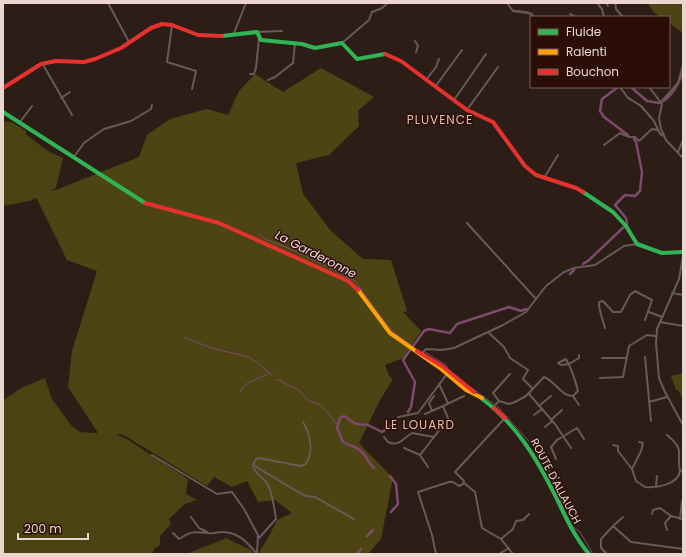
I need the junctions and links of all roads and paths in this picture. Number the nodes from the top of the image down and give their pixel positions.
1 (108, 3) edge
2 (246, 3) edge
3 (388, 3) edge
4 (507, 3) edge
5 (597, 3) edge
6 (606, 3) edge
7 (616, 3) edge
8 (608, 6) dead end
9 (570, 14) dead end
10 (534, 16) edge
11 (574, 16) edge
12 (604, 16) edge
13 (622, 16) edge
14 (172, 25) junction
15 (282, 31) dead end
16 (234, 32) junction
17 (257, 32) junction
18 (260, 38) junction
19 (415, 41) dead end
20 (129, 42) junction
21 (295, 43) junction
22 (342, 43) junction
23 (462, 50) dead end
24 (416, 52) dead end
25 (486, 54) dead end
26 (438, 59) dead end
27 (42, 63) junction
28 (683, 65) edge
29 (498, 67) dead end
30 (250, 74) dead end
31 (268, 80) dead end
32 (426, 80) junction
33 (436, 87) junction
34 (3, 88) edge
35 (621, 88) edge
36 (650, 88) edge
37 (192, 89) dead end
38 (70, 92) dead end
39 (61, 98) junction
40 (454, 100) junction
41 (661, 102) junction
42 (152, 105) dead end
43 (32, 106) dead end
44 (467, 110) junction
45 (3, 111) edge
46 (72, 115) dead end
47 (19, 123) junction
48 (659, 130) junction
49 (664, 136) junction
50 (683, 140) edge
51 (604, 145) dead end
52 (678, 152) junction
53 (558, 155) dead end
54 (683, 158) edge
55 (73, 159) junction
56 (543, 179) junction
57 (467, 223) dead end
58 (637, 244) junction
59 (683, 252) edge
60 (683, 256) edge
61 (682, 264) edge
62 (672, 294) junction
63 (683, 295) edge
64 (536, 299) junction
65 (649, 312) junction
66 (662, 317) junction
67 (645, 320) dead end
68 (660, 322) junction
69 (683, 326) edge
70 (605, 328) dead end
71 (489, 333) junction
72 (655, 336) junction
73 (421, 354) junction
74 (579, 356) dead end
75 (645, 357) dead end
76 (602, 358) dead end
77 (628, 358) junction
78 (569, 364) junction
79 (448, 373) junction
80 (510, 374) dead end
81 (600, 378) dead end
82 (439, 384) junction
83 (533, 388) junction
84 (529, 394) junction
85 (434, 396) dead end
86 (464, 396) dead end
87 (551, 396) dead end
88 (573, 396) junction
89 (667, 397) junction
90 (499, 401) junction
91 (649, 402) junction
92 (448, 403) junction
93 (579, 405) dead end
94 (443, 406) junction
95 (539, 406) junction
96 (494, 407) junction
97 (542, 409) junction
98 (562, 410) dead end
99 (432, 411) junction
100 (426, 414) dead end
101 (534, 415) dead end
102 (398, 417) dead end
103 (505, 418) junction
104 (552, 420) junction
105 (651, 421) dead end
106 (302, 422) dead end
107 (683, 425) edge
108 (545, 427) dead end
109 (667, 435) dead end
110 (562, 436) junction
111 (384, 437) dead end
112 (434, 438) junction
113 (584, 439) dead end
114 (639, 442) dead end
115 (613, 445) dead end
116 (404, 448) dead end
117 (571, 448) dead end
118 (152, 455) dead end
119 (420, 455) junction
120 (556, 459) dead end
121 (253, 465) junction
122 (428, 467) dead end
123 (632, 469) junction
124 (682, 471) edge
125 (657, 476) dead end
126 (464, 483) junction
127 (656, 486) junction
128 (682, 501) edge
129 (529, 514) dead end
130 (652, 514) dead end
131 (671, 516) junction
132 (191, 517) dead end
133 (623, 517) dead end
134 (354, 519) dead end
135 (680, 519) junction
136 (683, 519) edge
137 (613, 526) junction
138 (667, 530) dead end
139 (173, 532) dead end
140 (210, 534) junction
141 (259, 538) junction
142 (501, 539) junction
143 (509, 548) junction
144 (683, 549) edge
145 (257, 554) edge
146 (436, 554) edge
147 (499, 554) edge
148 (513, 554) edge
149 (588, 554) edge
150 (607, 554) edge

1 - 20 street
2 - 16 street
3 - 22 street
4 - 10 street
5 - 12 street
6 - 8 street
7 - 13 street
9 - 11 street
14 - 16 street
14 - 20 street
14 - 37 street
15 - 17 street
16 - 17 street
17 - 18 street
18 - 21 street
18 - 30 street
19 - 24 street
20 - 27 street
21 - 22 street
21 - 31 street
22 - 32 street
23 - 33 street
25 - 40 street
26 - 32 street
27 - 34 street
27 - 39 street
28 - 41 street
29 - 44 street
32 - 33 street
33 - 40 street
35 - 48 street
36 - 41 street
38 - 39 street
39 - 46 street
40 - 44 street
41 - 49 street
42 - 55 street
43 - 47 street
44 - 56 street
45 - 47 street, ROUTE D'ALLAUCH
47 - 55 street, ROUTE D'ALLAUCH
48 - 49 street
48 - 51 street
49 - 52 street
50 - 52 street
52 - 54 street
53 - 56 street
55 - 73 street, ROUTE D'ALLAUCH
56 - 58 street
57 - 64 street
58 - 59 street
58 - 64 street
60 - 61 street
61 - 62 street
62 - 63 street
62 - 66 street
64 - 71 street
65 - 66 street
65 - 67 street
65 - 70 street
66 - 68 street
68 - 69 street
68 - 72 street
71 - 73 street
71 - 83 street
72 - 77 street
72 - 89 street
73 - 79 street, ROUTE D'ALLAUCH
74 - 78 street
75 - 91 street
76 - 77 street
77 - 81 street
78 - 78 street
78 - 88 street
79 - 82 street
79 - 96 street, ROUTE D'ALLAUCH
80 - 90 street
82 - 92 street
82 - 102 street
83 - 84 street
83 - 88 street
84 - 90 street
84 - 95 street
85 - 99 street
86 - 92 street
87 - 95 street
88 - 93 street
89 - 91 street
89 - 107 street
90 - 96 street
91 - 105 street
92 - 94 street
94 - 99 street
94 - 112 street
95 - 97 street
96 - 103 street, ROUTE D'ALLAUCH
97 - 101 street
97 - 104 street
98 - 104 street
99 - 100 street
103 - 126 street
103 - 149 street, ROUTE D'ALLAUCH
104 - 108 street
104 - 110 street
106 - 121 street
109 - 124 street
110 - 113 street
110 - 117 street
110 - 120 street
111 - 112 street
112 - 119 street
114 - 123 street
115 - 123 street
116 - 119 street
118 - 141 street
119 - 122 street
121 - 134 street
121 - 141 street
123 - 127 street
124 - 127 street
125 - 127 street
126 - 142 street
126 - 146 street
128 - 135 street
129 - 142 street
130 - 131 street
131 - 135 street
131 - 138 street
132 - 140 street
133 - 137 street
135 - 136 street
137 - 144 street
137 - 150 street
139 - 140 street
140 - 145 street
141 - 145 street
142 - 143 street
143 - 147 street
143 - 148 street

